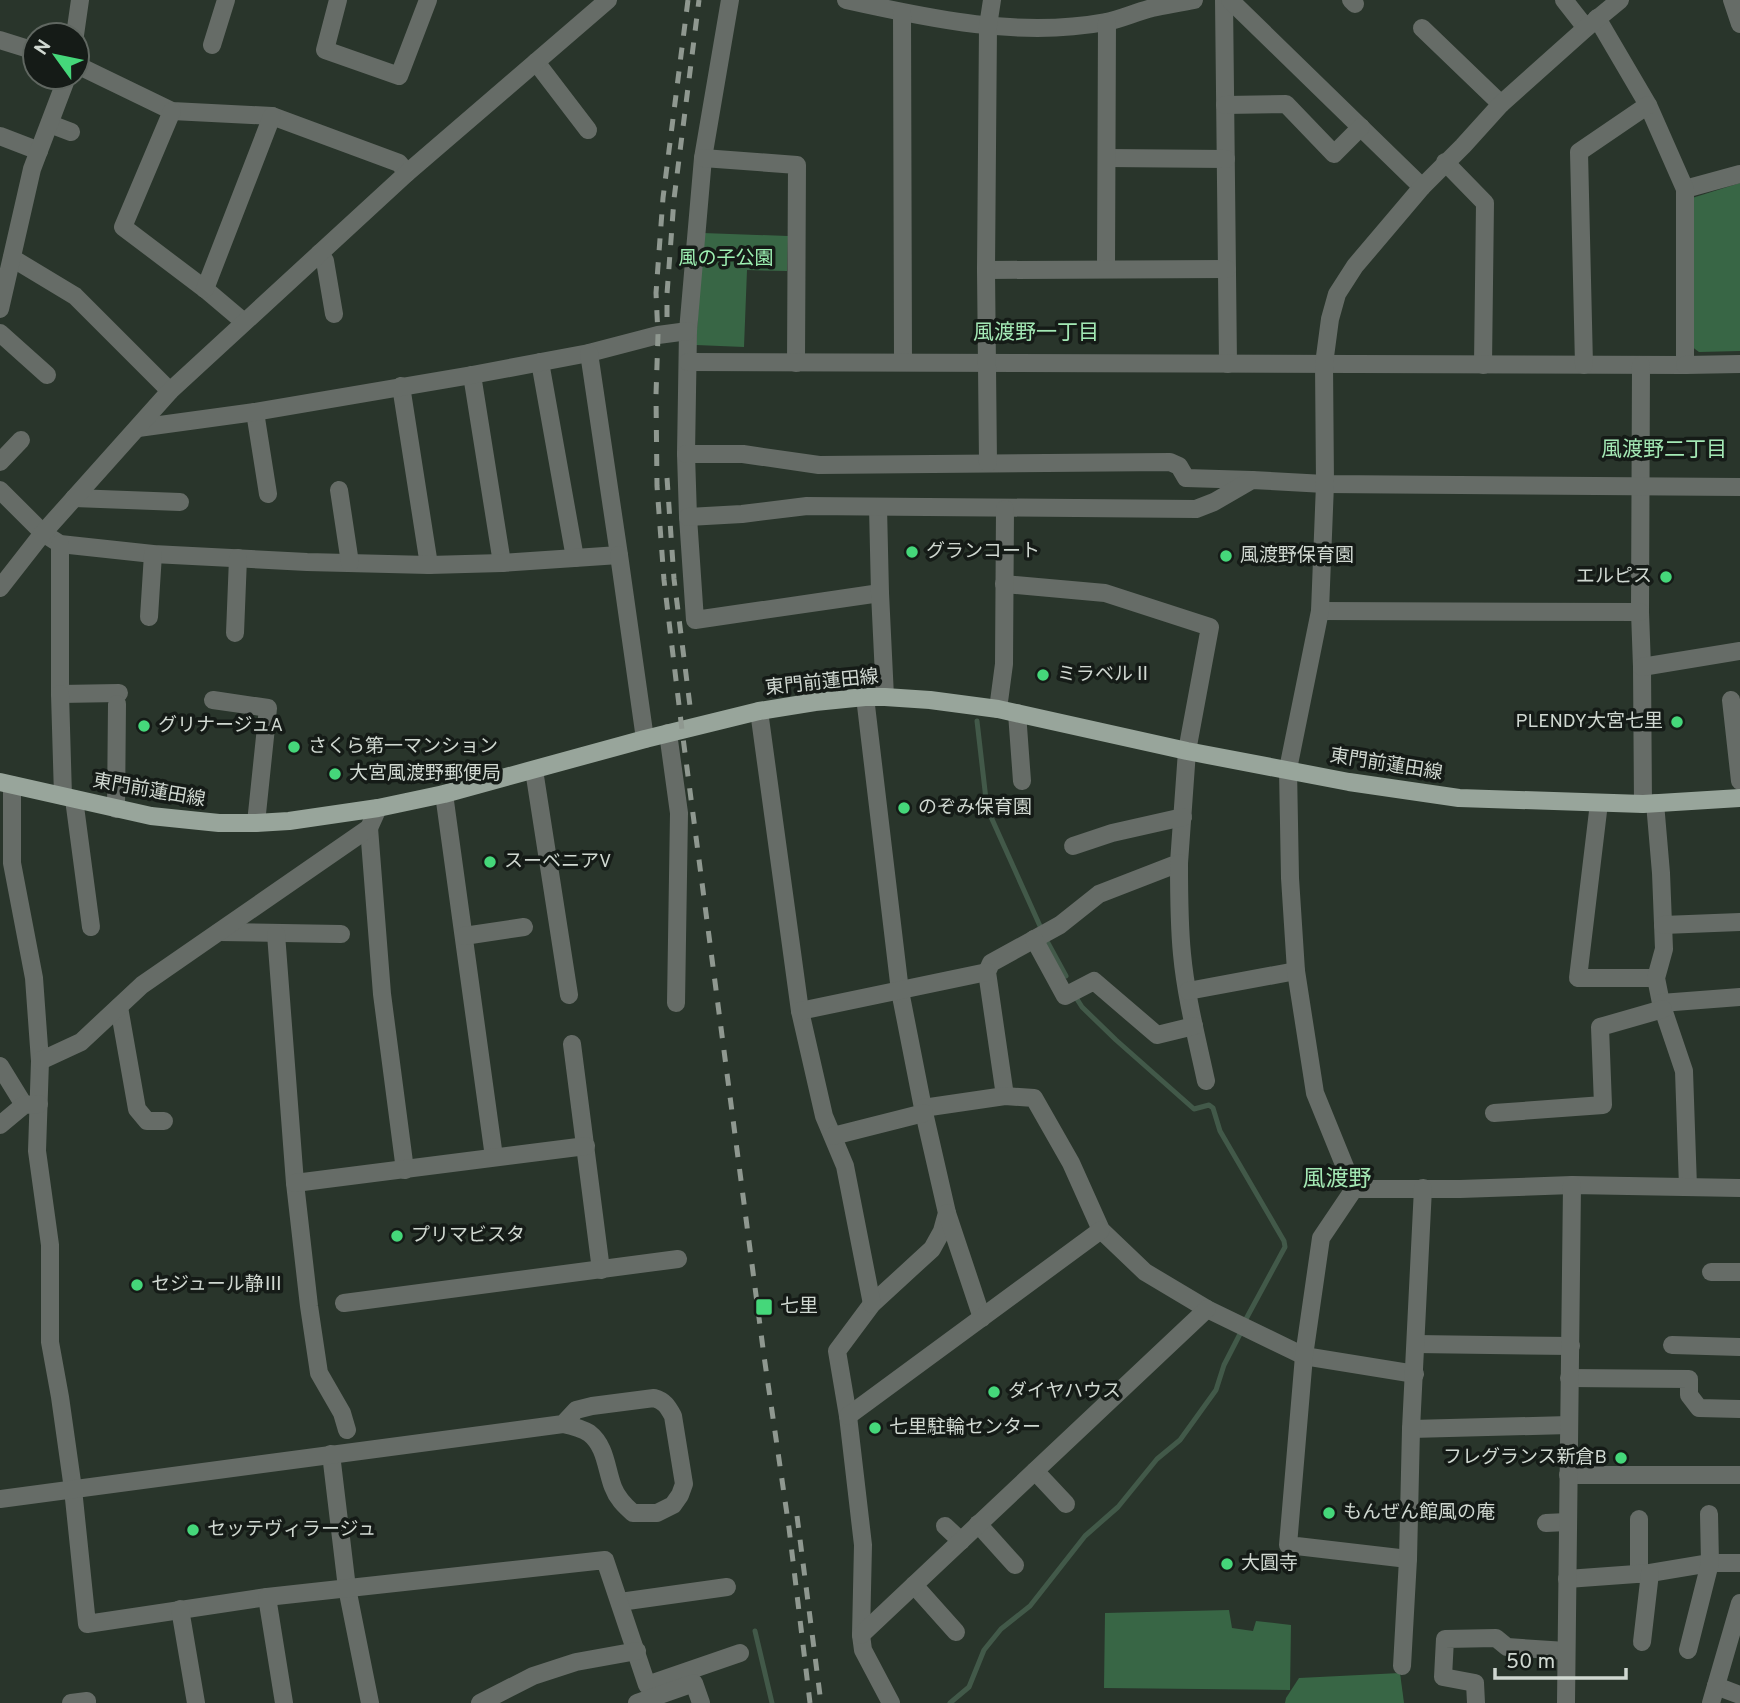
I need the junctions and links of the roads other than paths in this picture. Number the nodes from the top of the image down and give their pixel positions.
1 (80, 0) edge
2 (226, 0) edge
3 (338, 0) edge
4 (428, 0) edge
5 (608, 0) edge
6 (730, 0) edge
7 (846, 0) edge
8 (992, 0) edge
9 (1194, 0) edge
10 (1224, 0) edge
11 (1230, 0) edge
12 (1564, 0) edge
13 (1620, 0) edge
14 (1732, 0) edge
15 (1153, 4) edge
16 (902, 13) junction
17 (77, 21) edge
18 (1107, 22) junction
19 (1592, 23) junction
20 (1740, 24) edge
21 (988, 26) junction
22 (1422, 29) dead end
23 (0, 40) edge
24 (212, 45) dead end
25 (21, 47) edge
26 (536, 62) junction
27 (91, 72) edge
28 (61, 91) edge
29 (1501, 104) junction
30 (1225, 105) junction
31 (1648, 105) junction
32 (172, 111) junction
33 (272, 116) junction
34 (50, 124) junction
35 (1361, 127) junction
36 (588, 130) dead end
37 (71, 132) dead end
38 (0, 136) edge
39 (39, 151) junction
40 (703, 158) junction
41 (1107, 158) junction
42 (1226, 159) junction
43 (1445, 162) junction
44 (407, 173) junction
45 (1740, 174) edge
46 (1422, 187) junction
47 (1685, 189) junction
48 (320, 253) junction
49 (12, 258) junction
50 (1106, 268) junction
51 (1227, 269) junction
52 (986, 270) junction
53 (205, 289) junction
54 (0, 309) edge
55 (334, 314) dead end
56 (244, 322) junction
57 (688, 331) junction
58 (0, 333) edge
59 (589, 353) junction
60 (540, 362) junction
61 (688, 362) junction
62 (903, 362) junction
63 (988, 362) junction
64 (796, 363) junction
65 (1324, 363) junction
66 (1228, 364) junction
67 (1740, 364) edge
68 (1483, 365) junction
69 (1584, 365) junction
70 (1641, 365) junction
71 (1685, 365) junction
72 (47, 375) dead end
73 (472, 375) junction
74 (401, 386) junction
75 (170, 391) junction
76 (255, 412) junction
77 (138, 428) junction
78 (21, 440) dead end
79 (686, 454) junction
80 (0, 462) edge
81 (988, 463) junction
82 (1186, 478) junction
83 (1252, 480) junction
84 (1325, 484) junction
85 (1641, 487) junction
86 (1740, 487) edge
87 (0, 490) edge
88 (339, 491) dead end
89 (268, 494) dead end
90 (75, 498) junction
91 (180, 502) dead end
92 (878, 507) junction
93 (1005, 509) junction
94 (1178, 509) junction
95 (688, 517) junction
96 (43, 533) junction
97 (60, 544) junction
98 (153, 554) junction
99 (619, 555) junction
100 (239, 558) junction
101 (575, 558) junction
102 (350, 563) junction
103 (502, 563) junction
104 (429, 565) junction
105 (6, 569) edge
106 (1004, 584) junction
107 (0, 588) edge
108 (880, 593) junction
109 (1320, 611) junction
110 (1640, 612) junction
111 (149, 617) dead end
112 (235, 633) dead end
113 (1740, 651) edge
114 (1642, 667) junction
115 (60, 694) junction
116 (866, 696) junction
117 (885, 697) junction
118 (1731, 699) dead end
119 (213, 700) dead end
120 (998, 709) junction
121 (759, 711) junction
122 (1017, 713) junction
123 (668, 733) junction
124 (645, 738) junction
125 (1188, 751) junction
126 (1288, 769) junction
127 (534, 770) junction
128 (1022, 781) dead end
129 (1740, 782) edge
130 (6, 783) edge
131 (444, 794) junction
132 (68, 798) junction
133 (1740, 799) edge
134 (1599, 803) junction
135 (1649, 803) junction
136 (377, 808) junction
137 (116, 809) junction
138 (1183, 817) junction
139 (256, 823) junction
140 (369, 828) junction
141 (1073, 846) dead end
142 (1179, 863) junction
143 (1740, 922) edge
144 (1663, 925) junction
145 (91, 927) dead end
146 (524, 927) dead end
147 (219, 932) junction
148 (276, 934) junction
149 (341, 934) dead end
150 (464, 936) junction
151 (1034, 939) junction
152 (1296, 971) junction
153 (987, 972) junction
154 (1656, 978) junction
155 (900, 991) junction
156 (1188, 991) junction
157 (569, 995) dead end
158 (1740, 997) edge
159 (676, 1003) dead end
160 (1662, 1006) junction
161 (119, 1007) junction
162 (800, 1011) junction
163 (1194, 1026) junction
164 (572, 1044) dead end
165 (40, 1061) junction
166 (0, 1066) edge
167 (1206, 1081) dead end
168 (1005, 1096) junction
169 (31, 1104) junction
170 (923, 1111) junction
171 (1493, 1113) dead end
172 (164, 1121) dead end
173 (0, 1125) edge
174 (833, 1136) junction
175 (586, 1146) junction
176 (494, 1157) junction
177 (405, 1170) junction
178 (295, 1183) junction
179 (1572, 1185) junction
180 (1688, 1187) junction
181 (1423, 1188) junction
182 (1740, 1188) edge
183 (1354, 1189) junction
184 (947, 1213) junction
185 (1101, 1230) junction
186 (678, 1259) dead end
187 (601, 1270) junction
188 (1711, 1272) dead end
189 (1740, 1272) edge
190 (344, 1303) dead end
191 (872, 1304) junction
192 (1207, 1309) junction
193 (982, 1318) junction
194 (1416, 1344) junction
195 (1672, 1345) dead end
196 (1571, 1346) junction
197 (1740, 1347) edge
198 (1304, 1356) junction
199 (1415, 1374) junction
200 (1569, 1378) junction
201 (1740, 1409) edge
202 (848, 1416) junction
203 (563, 1424) junction
204 (1569, 1425) junction
205 (1411, 1429) junction
206 (347, 1430) dead end
207 (331, 1454) junction
208 (1034, 1471) junction
209 (1568, 1475) junction
210 (1740, 1475) edge
211 (73, 1489) junction
212 (0, 1499) edge
213 (1066, 1504) dead end
214 (1709, 1514) dead end
215 (1639, 1519) dead end
216 (1567, 1522) junction
217 (1546, 1523) dead end
218 (978, 1524) junction
219 (945, 1525) dead end
220 (961, 1541) junction
221 (1408, 1559) junction
222 (1710, 1563) junction
223 (1740, 1563) edge
224 (1015, 1565) dead end
225 (1644, 1574) junction
226 (1567, 1579) junction
227 (914, 1585) junction
228 (727, 1587) dead end
229 (347, 1588) junction
230 (267, 1597) junction
231 (621, 1602) junction
232 (1740, 1603) edge
233 (180, 1609) junction
234 (956, 1632) dead end
235 (861, 1634) junction
236 (1642, 1642) dead end
237 (1688, 1650) dead end
238 (637, 1651) junction
239 (1566, 1651) junction
240 (740, 1653) dead end
241 (1402, 1666) dead end
242 (1713, 1694) edge
243 (1740, 1695) edge
244 (71, 1703) edge
245 (87, 1703) edge
246 (196, 1703) edge
247 (284, 1703) edge
248 (370, 1703) edge
249 (480, 1703) edge
250 (636, 1703) edge
251 (701, 1703) edge
252 (891, 1703) edge
253 (1476, 1703) edge
254 (1566, 1703) edge

1 - 17 street
2 - 24 street
3 - 4 street
5 - 26 street
6 - 40 street
7 - 16 street
8 - 21 street
9 - 15 street
10 - 30 street
11 - 35 street
12 - 19 street
13 - 19 street
14 - 20 street
15 - 18 street
16 - 21 street
16 - 62 street
18 - 21 street
18 - 41 street
19 - 29 street
19 - 31 street
21 - 52 street
22 - 29 street
23 - 25 street
26 - 36 street
26 - 44 street
27 - 32 street
28 - 34 street
29 - 43 street
30 - 35 street
30 - 42 street
31 - 47 street
31 - 69 street
32 - 33 street
32 - 53 street
33 - 44 street
33 - 53 street
34 - 37 street
34 - 39 street
35 - 46 street
38 - 39 street
39 - 49 street
40 - 57 street
40 - 64 street
41 - 42 street
41 - 50 street
42 - 51 street
43 - 46 street
43 - 68 street
44 - 48 street
45 - 47 street
46 - 65 street
47 - 71 street
48 - 55 street
48 - 56 street
49 - 54 street
49 - 75 street
50 - 51 street
50 - 52 street
51 - 66 street
52 - 63 street
53 - 56 street
56 - 75 street
57 - 59 street
57 - 61 street
58 - 72 street
59 - 60 street
59 - 99 street
60 - 73 street
60 - 101 street
61 - 64 street
61 - 79 street
62 - 63 street
62 - 64 street
63 - 66 street
63 - 81 street
65 - 66 street
65 - 68 street
65 - 84 street
67 - 71 street
68 - 69 street
69 - 70 street
70 - 71 street
70 - 85 street
73 - 74 street
73 - 103 street
74 - 76 street
74 - 104 street
75 - 77 street
76 - 77 street
76 - 89 street
77 - 90 street
78 - 80 street
79 - 81 street
79 - 95 street
81 - 82 street
82 - 83 street
82 - 94 street
83 - 84 street
83 - 94 street
84 - 85 street
84 - 109 street
85 - 86 street
85 - 110 street
87 - 96 street
88 - 102 street
90 - 91 street
90 - 96 street
92 - 93 street
92 - 95 street
92 - 108 street
93 - 94 street
93 - 106 street
95 - 108 street
96 - 97 street
96 - 105 street
97 - 98 street
97 - 115 street
98 - 100 street
98 - 111 street
99 - 101 street
99 - 124 street
100 - 102 street
100 - 112 street
101 - 103 street
102 - 104 street
103 - 104 street
105 - 107 street
106 - 120 street
106 - 125 street
108 - 117 street
109 - 110 street
109 - 126 street
110 - 114 street
113 - 114 street
114 - 135 street
115 - 132 street
115 - 137 street
116 - 117 main road, 東門前蓮田線
116 - 121 main road, 東門前蓮田線
116 - 155 street
117 - 120 main road, 東門前蓮田線
118 - 129 street
119 - 139 street
120 - 122 main road, 東門前蓮田線
121 - 123 main road, 東門前蓮田線
121 - 162 street
122 - 125 main road, 東門前蓮田線
122 - 128 street
123 - 124 main road, 東門前蓮田線
123 - 159 street
124 - 127 main road, 東門前蓮田線
125 - 126 main road, 東門前蓮田線
125 - 138 street
126 - 134 main road, 東門前蓮田線
126 - 152 street
127 - 131 main road, 東門前蓮田線
127 - 157 street
130 - 132 main road, 東門前蓮田線
130 - 165 street
131 - 136 main road, 東門前蓮田線
131 - 150 street
132 - 137 main road, 東門前蓮田線
132 - 145 street
133 - 135 main road, 東門前蓮田線
134 - 135 main road, 東門前蓮田線
134 - 154 street
135 - 144 street
136 - 139 main road, 東門前蓮田線
136 - 140 street
137 - 139 main road, 東門前蓮田線
138 - 141 street
138 - 142 street
140 - 147 street
140 - 177 street
142 - 151 street
142 - 156 street
143 - 144 street
144 - 154 street
146 - 150 street
147 - 148 street
147 - 161 street
148 - 149 street
148 - 178 street
150 - 176 street
151 - 153 street
151 - 163 street
152 - 156 street
152 - 183 street
153 - 155 street
153 - 168 street
154 - 160 street
155 - 162 street
155 - 170 street
156 - 163 street
158 - 160 street
160 - 171 street
160 - 180 street
161 - 165 street
161 - 172 street
162 - 174 street
163 - 167 street
164 - 175 street
165 - 169 street
166 - 169 street
168 - 170 street
168 - 185 street
169 - 173 street
169 - 211 street
170 - 174 street
170 - 184 street
174 - 191 street
175 - 176 street
175 - 187 street
176 - 177 street
177 - 178 street
178 - 206 street
179 - 180 street
179 - 181 street
179 - 196 street
180 - 182 street
181 - 183 street
181 - 194 street
183 - 198 street
184 - 191 street
184 - 193 street
185 - 192 street
185 - 193 street
186 - 187 street
187 - 190 street
188 - 189 street
191 - 202 street
192 - 198 street
192 - 208 street
193 - 202 street
194 - 196 street
194 - 199 street
195 - 197 street
196 - 200 street
198 - 199 street
198 - 221 street
199 - 205 street
200 - 201 street
200 - 204 street
202 - 235 street
203 - 203 street
203 - 207 street
204 - 205 street
204 - 209 street
205 - 221 street
207 - 211 street
207 - 229 street
208 - 213 street
208 - 218 street
209 - 210 street
209 - 216 street
211 - 212 street
211 - 233 street
214 - 222 street
215 - 225 street
216 - 217 street
216 - 226 street
218 - 220 street
218 - 224 street
219 - 220 street
220 - 227 street
221 - 241 street
222 - 223 street
222 - 225 street
222 - 237 street
225 - 226 street
225 - 236 street
226 - 239 street
227 - 234 street
227 - 235 street
228 - 231 street
229 - 230 street
229 - 231 street
229 - 248 street
230 - 233 street
230 - 247 street
231 - 238 street
232 - 242 street
233 - 246 street
235 - 252 street
238 - 240 street
238 - 249 street
239 - 253 street
239 - 254 street
242 - 243 street
244 - 245 street
250 - 251 street

